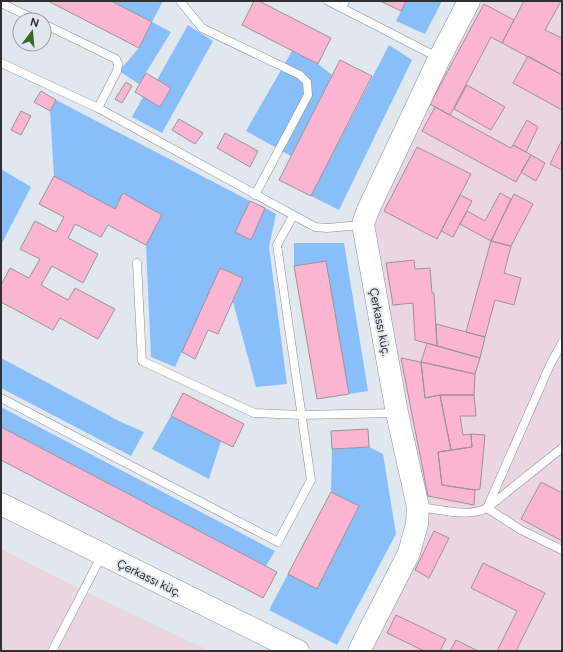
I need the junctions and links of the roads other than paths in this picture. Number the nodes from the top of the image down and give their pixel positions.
1 (180, 1) edge
2 (328, 1) edge
3 (469, 1) edge
4 (1, 3) edge
5 (343, 4) edge
6 (20, 12) edge
7 (52, 28) edge
8 (439, 59) junction
9 (1, 63) edge
10 (98, 108) junction
11 (255, 195) junction
12 (294, 216) junction
13 (363, 224) junction
14 (137, 263) dead end
15 (562, 343) edge
16 (1, 398) edge
17 (397, 413) junction
18 (302, 415) junction
19 (562, 448) edge
20 (1, 504) edge
21 (418, 507) junction
22 (487, 508) junction
23 (562, 550) edge
24 (102, 554) junction
25 (294, 650) edge
26 (52, 651) edge
27 (360, 651) edge

1 - 11 lane
2 - 5 lane
3 - 8 street
4 - 6 lane
5 - 8 lane
7 - 10 lane
8 - 13 street
9 - 10 lane
10 - 11 lane
11 - 12 lane
12 - 13 lane
12 - 18 lane
13 - 17 street, Çerkassı küç.
14 - 18 lane
15 - 22 lane
16 - 18 lane
17 - 18 lane
17 - 21 street, Çerkassı küç.
19 - 22 lane
20 - 24 street, Çerkassı küç.
21 - 22 lane
21 - 27 street, Çerkassı küç.
22 - 23 lane
24 - 25 street, Çerkassı küç.
24 - 26 lane

